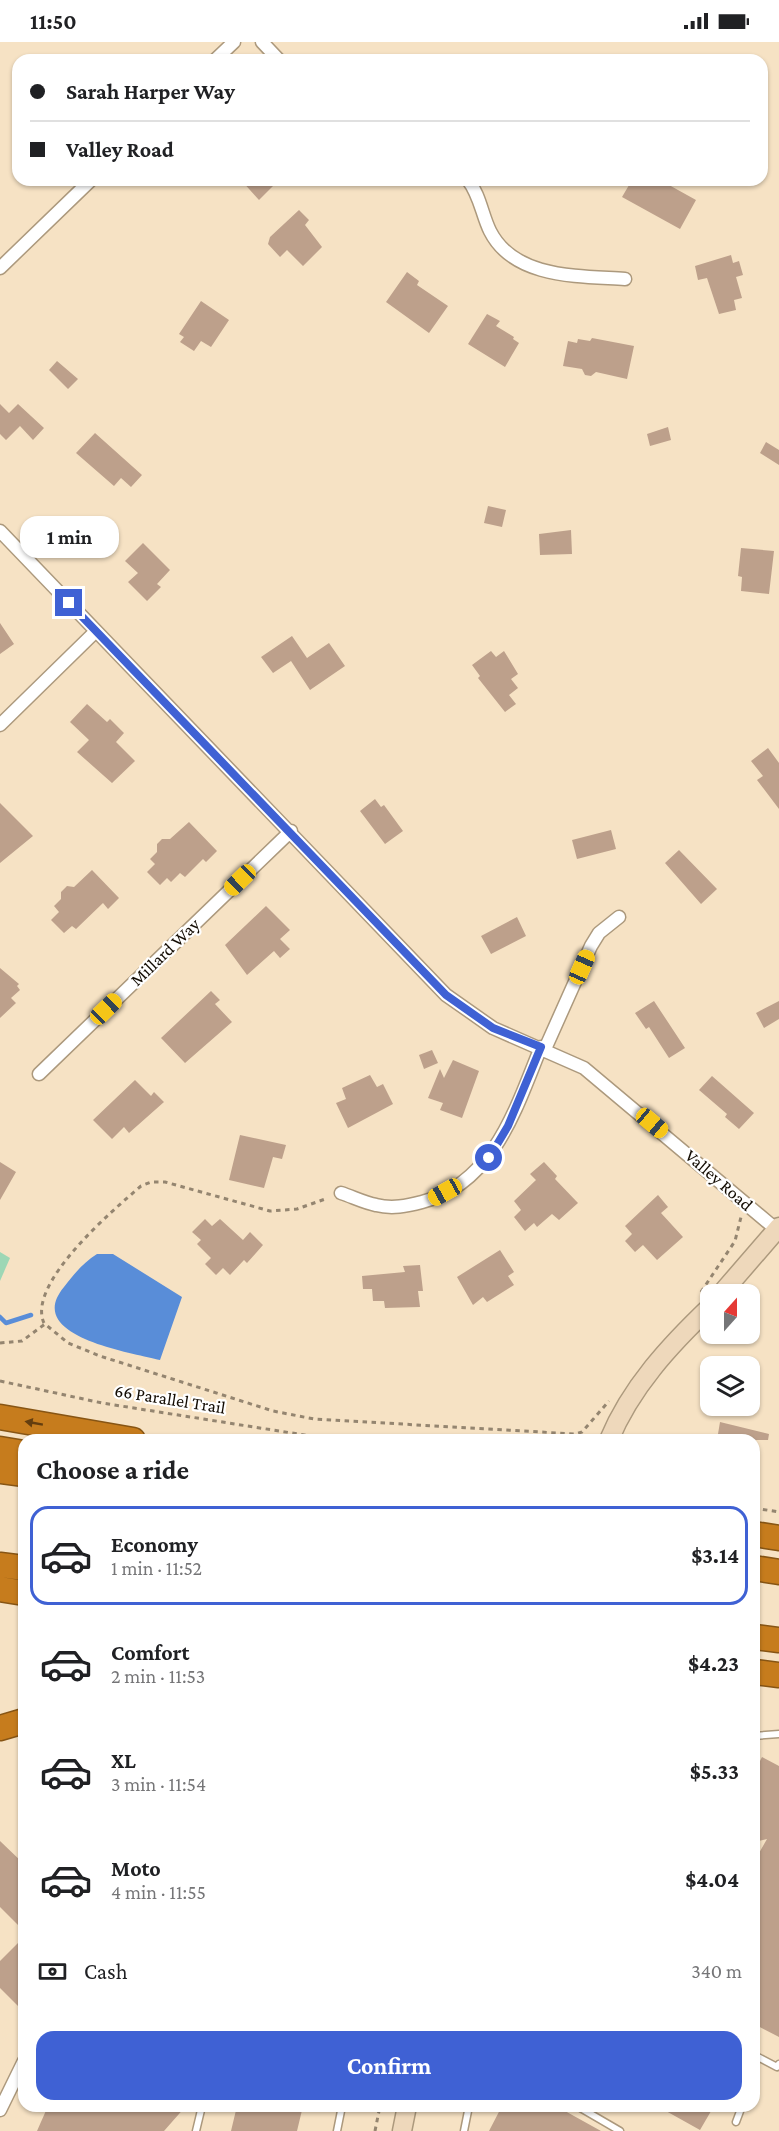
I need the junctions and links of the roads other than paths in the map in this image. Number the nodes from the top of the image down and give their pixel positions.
1 (234, 42) edge
2 (262, 42) edge
3 (221, 54) edge
4 (273, 54) edge
5 (85, 186) edge
6 (471, 186) edge
7 (0, 268) edge
8 (625, 279) dead end
9 (0, 531) edge
10 (96, 631) junction
11 (0, 725) edge
12 (291, 831) junction
13 (619, 917) dead end
14 (543, 1048) junction
15 (39, 1074) dead end
16 (341, 1193) road end
17 (778, 1228) edge
18 (730, 1284) edge
19 (700, 1316) edge
20 (2, 1417) edge
21 (99, 1434) edge
22 (612, 1434) edge
23 (0, 1449) edge
24 (18, 1452) edge
25 (0, 1471) edge
26 (18, 1473) edge
27 (760, 1535) edge
28 (779, 1538) edge
29 (0, 1565) edge
30 (18, 1567) edge
31 (760, 1569) edge
32 (779, 1572) edge
33 (0, 1590) edge
34 (18, 1592) edge
35 (760, 1638) edge
36 (779, 1640) edge
37 (760, 1673) edge
38 (779, 1675) edge
39 (18, 1723) edge
40 (0, 1728) edge
41 (779, 1734) edge
42 (760, 1736) edge
43 (760, 2058) edge
44 (779, 2064) edge
45 (18, 2073) edge
46 (0, 2110) edge
47 (201, 2112) edge
48 (341, 2112) edge
49 (406, 2112) edge
50 (468, 2112) edge
51 (587, 2112) edge
52 (740, 2112) edge
53 (736, 2122) dead end
54 (196, 2131) edge
55 (337, 2131) edge
56 (402, 2131) edge
57 (464, 2131) edge
58 (620, 2131) edge

1 - 3 street
2 - 4 street
5 - 7 street
6 - 8 street
9 - 10 street, Valley Road
10 - 11 street
10 - 12 street, Valley Road
12 - 14 street, Valley Road
12 - 15 street, Millard Way
13 - 14 street
14 - 16 street
14 - 17 street, Valley Road
17 - 18 main road
19 - 22 main road
21 -> 20 highway
23 - 24 highway
25 - 26 highway
27 - 28 highway
29 - 30 highway
31 - 32 highway
33 - 34 highway
35 - 36 highway
37 - 38 highway
39 - 40 highway
41 - 42 lane
43 - 44 lane
45 - 46 street
47 - 54 lane
48 - 55 lane
49 - 56 main road
50 - 57 lane
51 - 58 lane
52 - 53 lane

